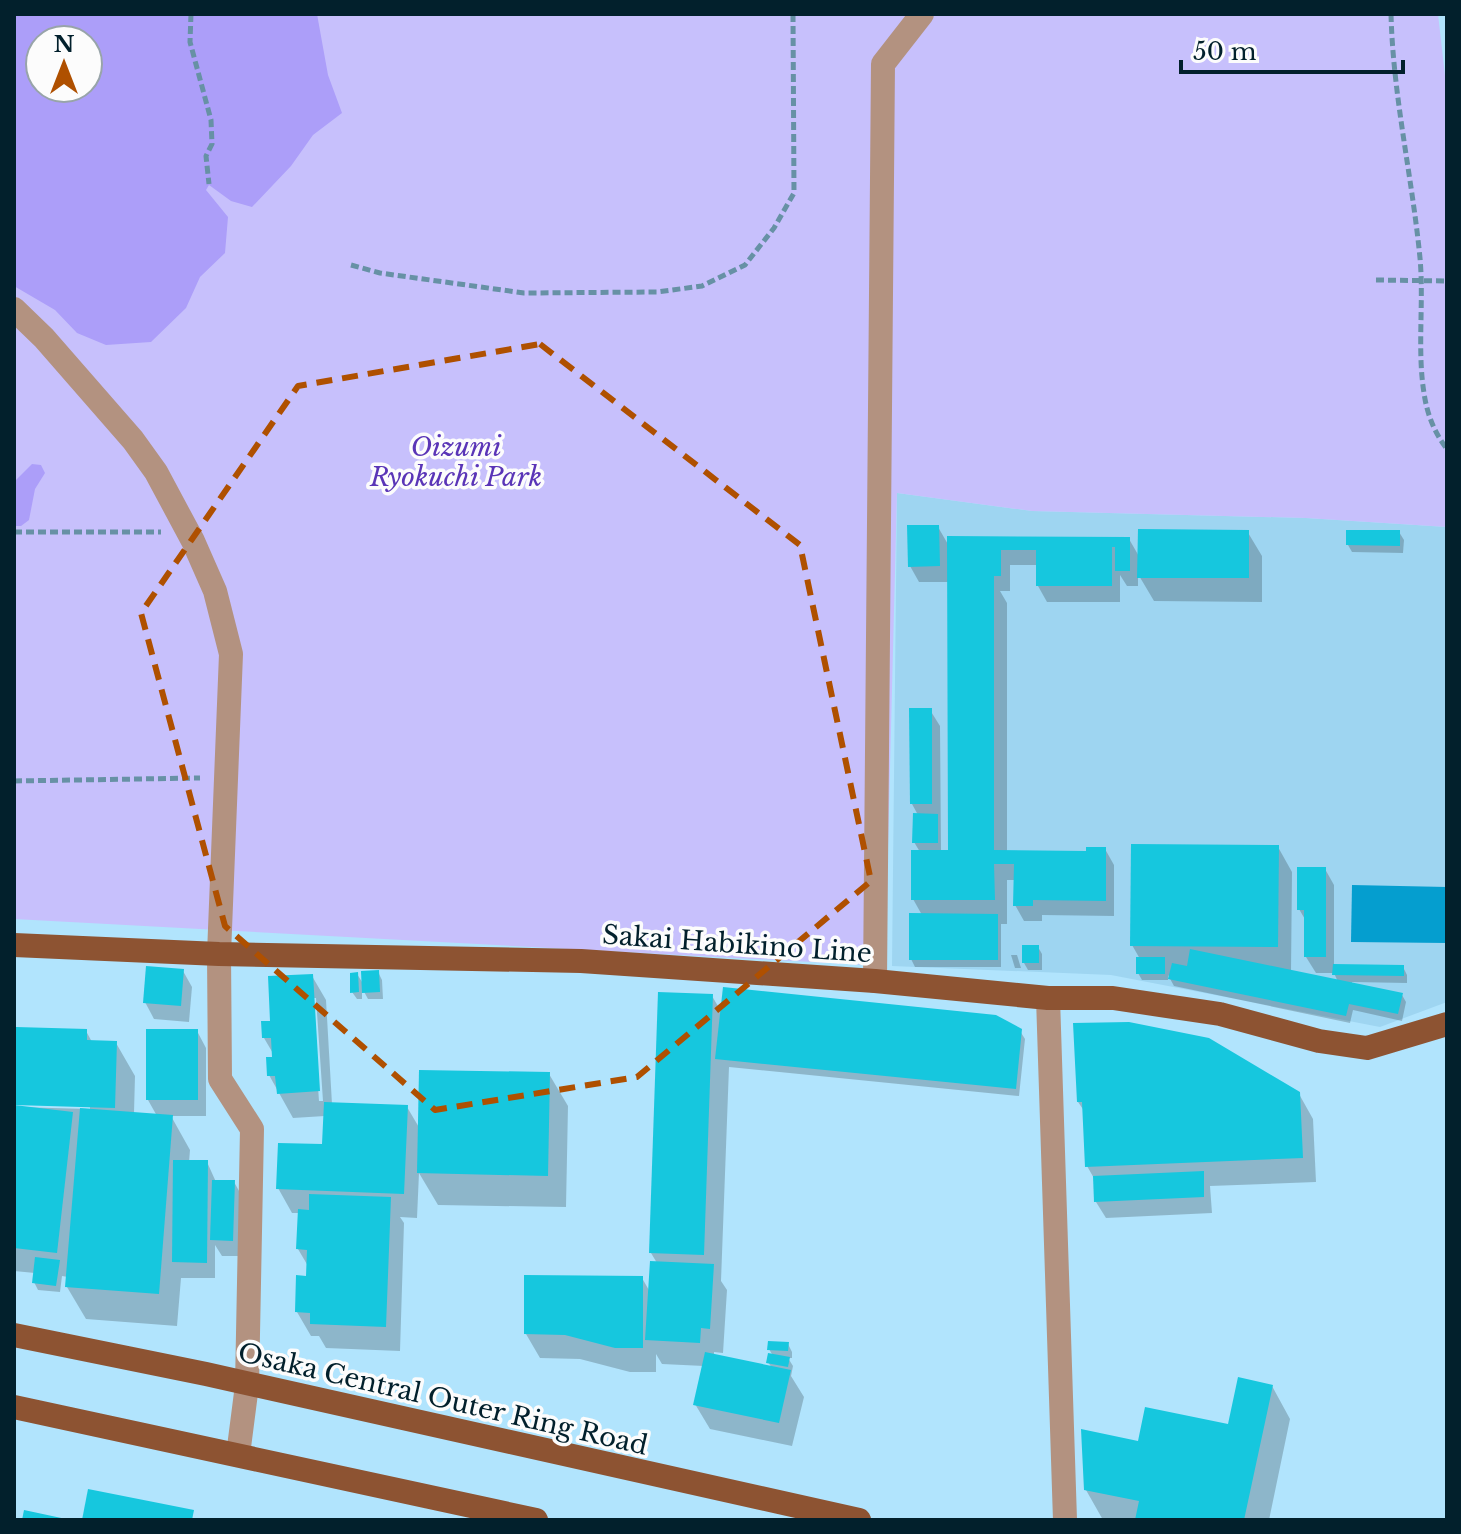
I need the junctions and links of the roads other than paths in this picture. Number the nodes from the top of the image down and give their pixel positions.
1 (922, 14) edge
2 (14, 309) edge
3 (14, 945) edge
4 (219, 954) junction
5 (875, 981) junction
6 (1048, 998) junction
7 (1447, 1024) edge
8 (14, 1335) edge
9 (247, 1385) junction
10 (14, 1407) edge
11 (238, 1455) junction
12 (536, 1520) edge
13 (859, 1520) edge
14 (1065, 1520) edge

1 - 5 street
2 - 4 street
3 - 4 main road, Sakai Habikino Line
4 - 5 main road, Sakai Habikino Line
4 - 9 street
5 - 6 main road, Sakai Habikino Line
6 - 7 main road, Sakai Habikino Line
6 - 14 street
8 - 9 main road, Osaka Central Outer Ring Road
9 - 11 street
9 - 13 main road, Osaka Central Outer Ring Road
10 - 11 main road
11 - 12 main road

